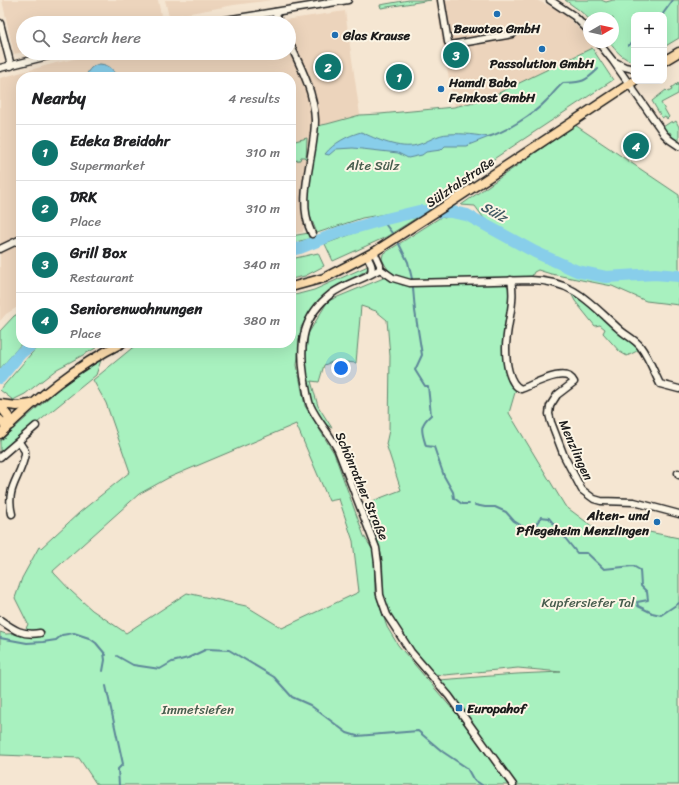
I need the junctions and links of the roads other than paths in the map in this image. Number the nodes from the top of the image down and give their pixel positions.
1 (345, 0) edge
2 (441, 0) edge
3 (550, 0) edge
4 (275, 12) junction
5 (250, 16) edge
6 (277, 16) edge
7 (0, 23) edge
8 (583, 25) edge
9 (513, 34) dead end
10 (603, 48) edge
11 (679, 52) edge
12 (296, 57) edge
13 (667, 59) edge
14 (33, 60) edge
15 (614, 61) junction
16 (10, 66) junction
17 (0, 68) edge
18 (631, 68) edge
19 (631, 81) edge
20 (631, 83) edge
21 (633, 84) edge
22 (679, 146) edge
23 (312, 234) dead end
24 (16, 241) edge
25 (0, 249) edge
26 (370, 254) junction
27 (380, 269) junction
28 (370, 274) junction
29 (511, 280) junction
30 (296, 287) edge
31 (113, 348) edge
32 (679, 389) edge
33 (32, 404) junction
34 (0, 405) edge
35 (0, 420) edge
36 (9, 426) junction
37 (36, 426) dead end
38 (0, 434) edge
39 (19, 442) junction
40 (0, 457) edge
41 (12, 514) dead end
42 (679, 514) edge
43 (0, 620) edge
44 (40, 633) dead end
45 (513, 785) edge

1 - 4 street
2 - 9 street
3 - 8 street
4 - 5 street
4 - 6 street
7 - 16 street
10 - 15 street
11 - 13 main road
12 - 23 street
14 - 16 street
15 - 18 street
15 - 19 street
16 - 17 street
20 - 26 main road, Sülztalstraße
21 - 22 street
24 - 25 street
26 - 27 street
26 - 28 street
26 - 30 main road, Sülztalstraße
27 - 28 street, Schönrather Straße
27 - 29 street
28 - 45 street, Schönrather Straße
29 - 32 street
29 - 42 street, Menzlingen
31 - 33 main road
33 - 34 main road
33 - 36 main road
34 - 36 main road
35 - 36 main road
36 - 38 main road
37 - 39 street
39 - 40 street
39 - 41 street
43 - 44 street

